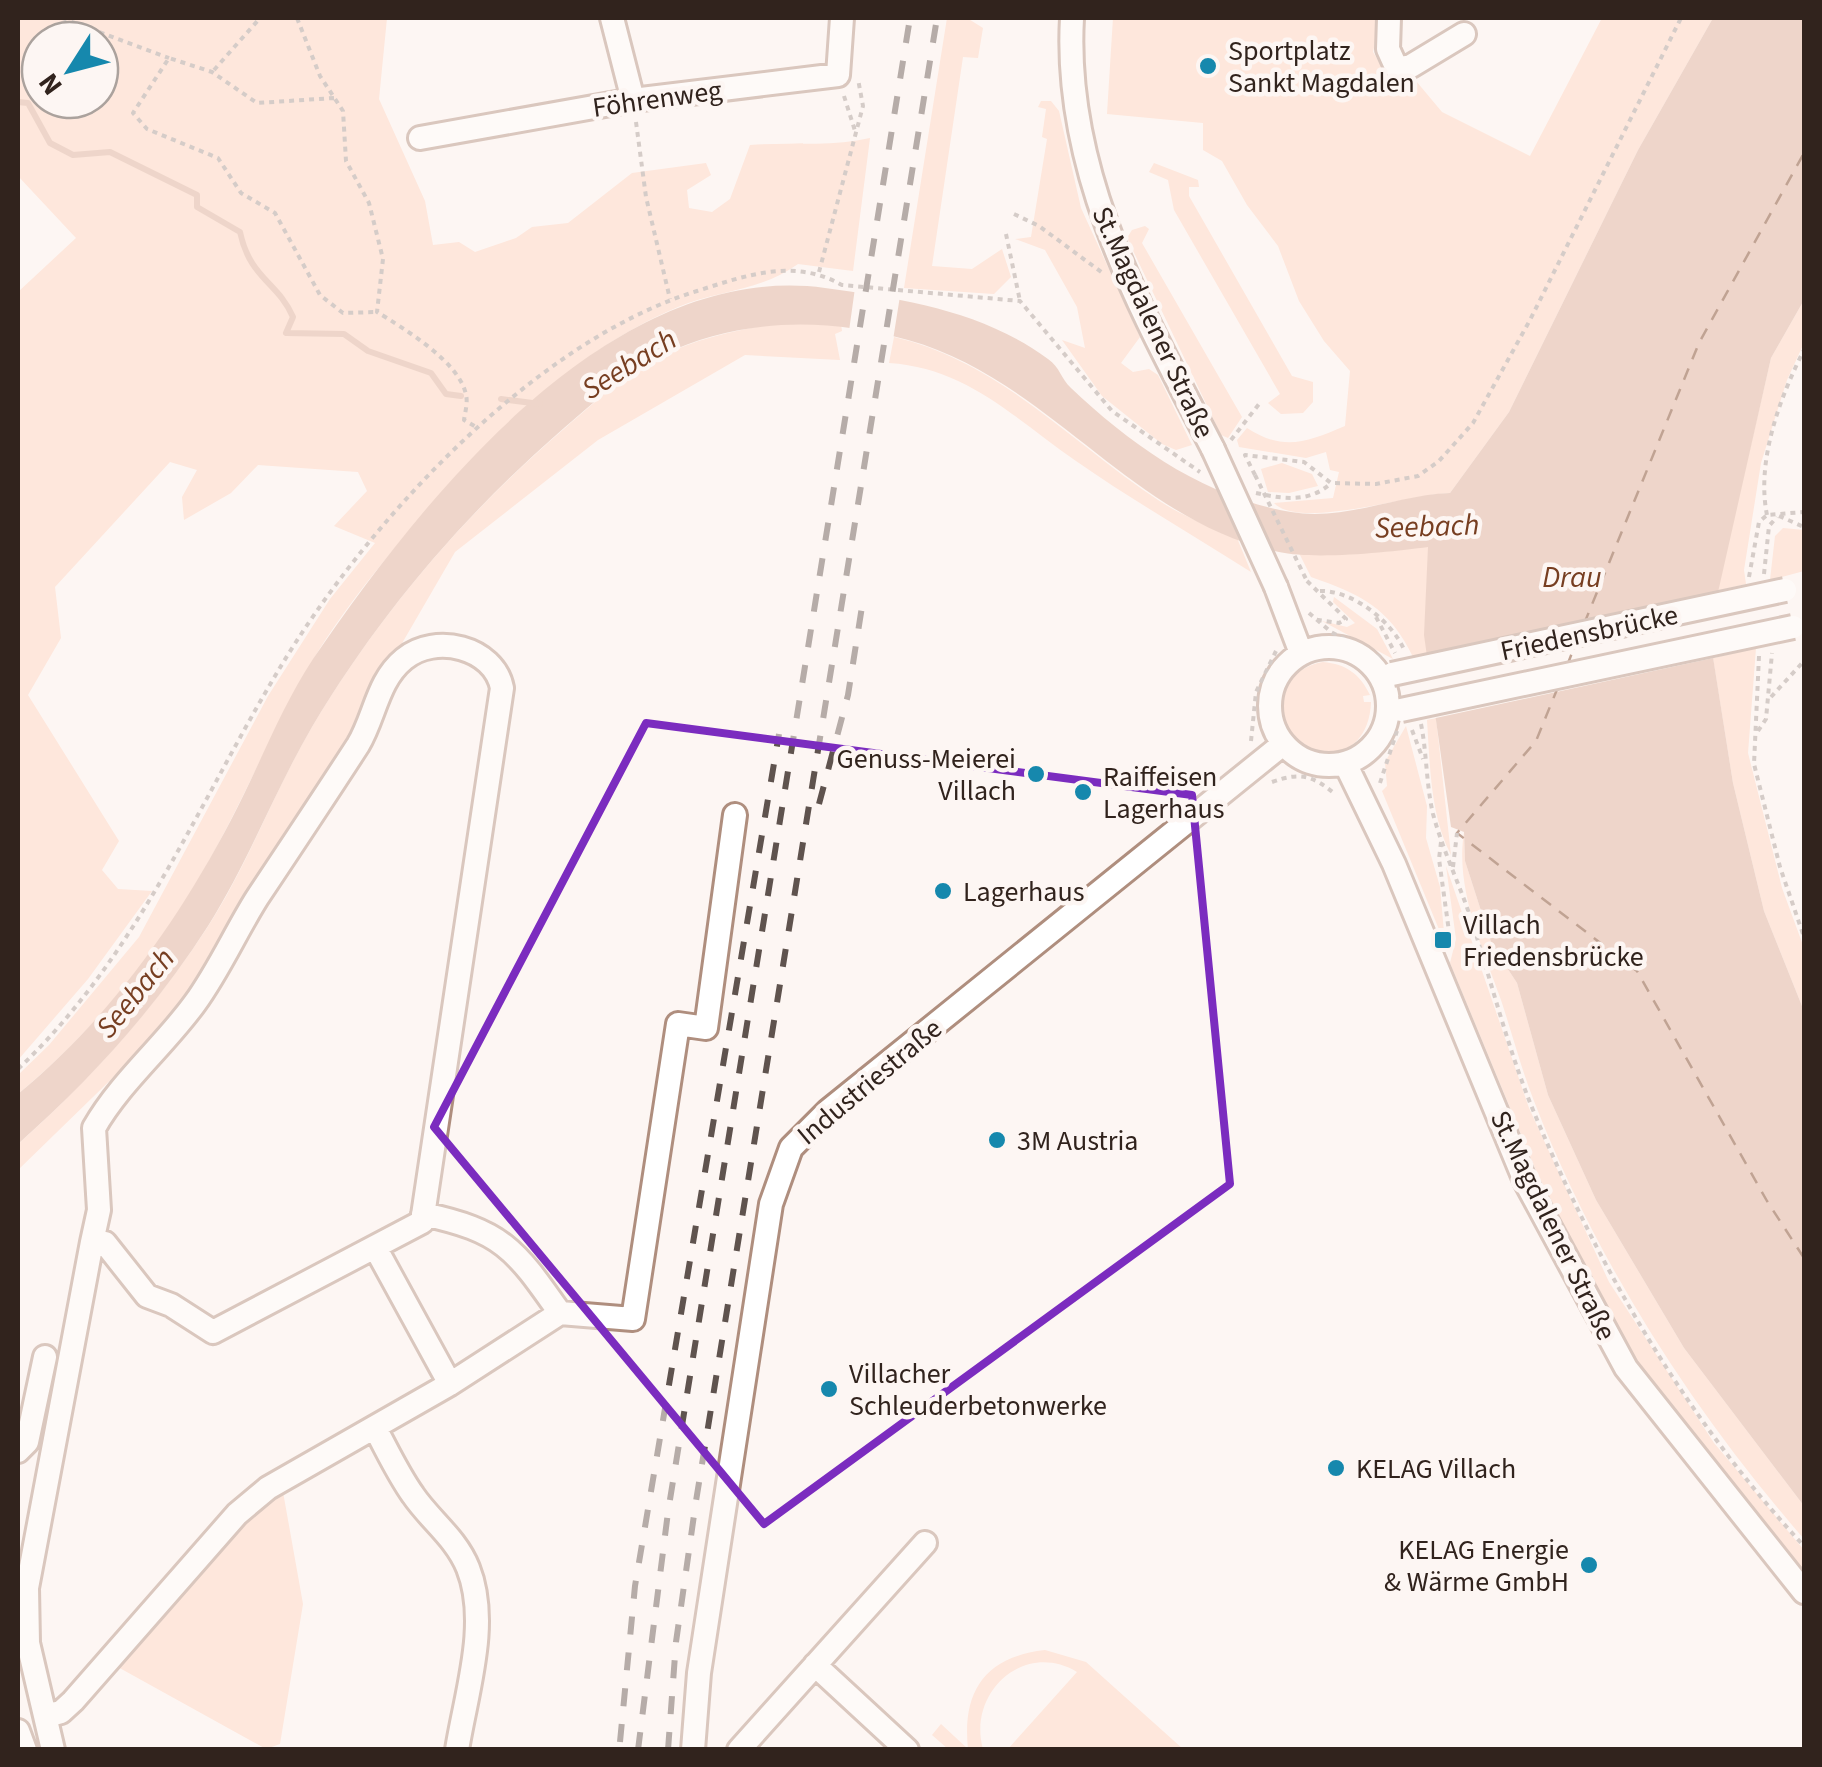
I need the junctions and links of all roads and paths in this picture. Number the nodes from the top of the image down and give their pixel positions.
1 (62, 18) edge
2 (260, 18) edge
3 (297, 18) edge
4 (612, 18) edge
5 (842, 18) edge
6 (1072, 18) edge
7 (1388, 18) edge
8 (1681, 18) edge
9 (1464, 34) dead end
10 (169, 58) junction
11 (212, 72) junction
12 (838, 75) junction
13 (334, 98) junction
14 (633, 100) junction
15 (856, 134) junction
16 (420, 138) dead end
17 (1014, 214) dead end
18 (1006, 234) dead end
19 (819, 272) junction
20 (1128, 276) junction
21 (670, 299) junction
22 (1020, 301) junction
23 (376, 312) junction
24 (1804, 350) edge
25 (1259, 404) dead end
26 (478, 428) junction
27 (1219, 448) junction
28 (1209, 476) dead end
29 (1331, 483) junction
30 (1249, 491) dead end
31 (1804, 512) edge
32 (1767, 515) junction
33 (1779, 516) junction
34 (1804, 527) edge
35 (1751, 584) dead end
36 (1795, 588) edge
37 (1320, 591) junction
38 (1376, 617) dead end
39 (1799, 625) edge
40 (1277, 641) dead end
41 (1758, 650) dead end
42 (1302, 653) junction
43 (1804, 661) edge
44 (1386, 669) junction
45 (1768, 700) dead end
46 (1395, 719) junction
47 (1283, 744) junction
48 (1248, 748) dead end
49 (1423, 760) dead end
50 (1345, 763) junction
51 (1269, 783) dead end
52 (1360, 792) junction
53 (735, 816) dead end
54 (1457, 833) dead end
55 (1441, 842) junction
56 (1452, 872) junction
57 (1804, 937) edge
58 (1435, 959) junction
59 (18, 1069) edge
60 (423, 1214) junction
61 (92, 1242) junction
62 (374, 1247) junction
63 (560, 1313) junction
64 (44, 1357) dead end
65 (450, 1384) junction
66 (375, 1428) junction
67 (18, 1451) edge
68 (925, 1543) dead end
69 (1804, 1546) edge
70 (1804, 1592) edge
71 (814, 1665) junction
72 (46, 1716) junction
73 (18, 1730) edge
74 (25, 1750) edge
75 (53, 1750) edge
76 (457, 1750) edge
77 (693, 1750) edge
78 (739, 1750) edge
79 (907, 1750) edge

1 - 10 path
2 - 11 path
3 - 13 path
4 - 14 street
5 - 12 street
6 - 20 street, St.Magdalener Straße
7 - 9 street
8 - 29 path
10 - 11 path
10 - 23 path
11 - 13 path
12 - 14 street, Föhrenweg
12 - 15 path
12 - 15 path
13 - 23 path
14 - 16 street, Föhrenweg
14 - 21 path
15 - 19 path
17 - 20 path
18 - 22 path
19 - 21 path
19 - 22 path
20 - 27 street, St.Magdalener Straße
21 - 26 path
22 - 28 path
23 - 26 path
24 - 32 path
25 - 27 path
26 - 59 path
27 - 42 street, St.Magdalener Straße, bridge
29 - 30 path
29 - 37 path, bridge
31 - 33 path
32 - 33 path
32 - 35 path
33 - 34 path
36 - 44 street, Friedensbrücke, bridge
37 - 38 path
37 - 44 path
39 - 46 street, Friedensbrücke, bridge
40 - 48 path
41 - 57 path
42 - 44 street
42 - 47 street
43 - 45 path
44 - 46 street
46 - 50 street
46 - 52 path
47 - 50 street
47 - 77 street, Industriestraße
49 - 55 path
50 - 52 street, St.Magdalener Straße
51 - 52 path
52 - 58 street, St.Magdalener Straße
53 - 63 street
54 - 56 path
55 - 56 path
55 - 58 path
56 - 69 path
58 - 70 street, St.Magdalener Straße
60 - 61 street
60 - 62 street
60 - 63 street
61 - 62 street
61 - 72 street
62 - 65 street
63 - 65 street
64 - 67 street
65 - 66 street
66 - 72 street
66 - 76 street
68 - 71 street
71 - 78 street
71 - 79 street
72 - 75 street
73 - 74 street

